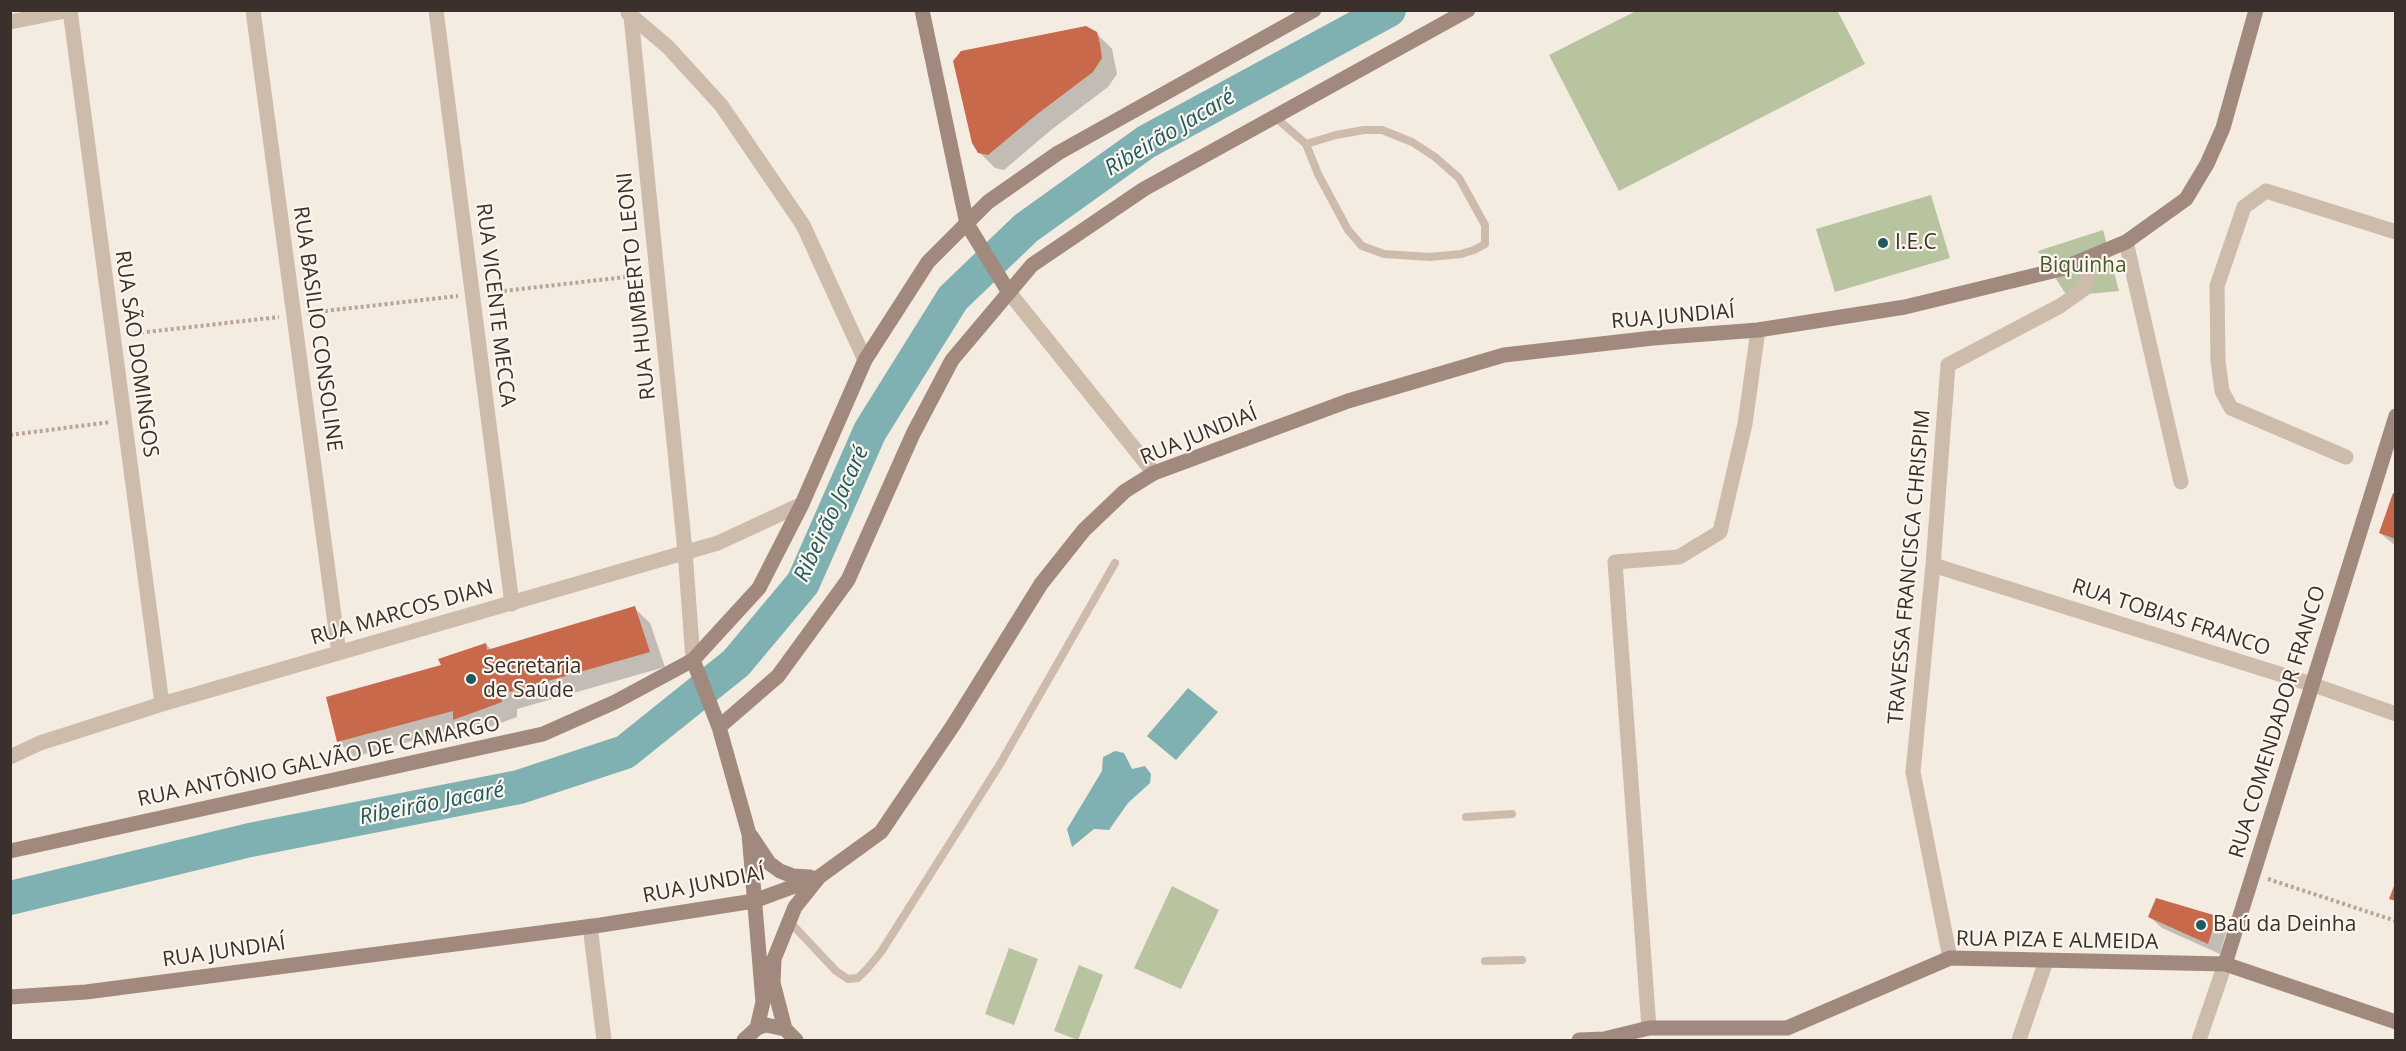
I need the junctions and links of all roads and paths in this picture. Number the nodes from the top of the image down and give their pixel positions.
1 (70, 10) edge
2 (253, 10) edge
3 (436, 10) edge
4 (922, 10) edge
5 (1314, 10) edge
6 (1468, 10) edge
7 (2256, 10) edge
8 (628, 13) edge
9 (10, 22) edge
10 (1275, 117) junction
11 (1305, 144) junction
12 (970, 228) junction
13 (2396, 232) edge
14 (2126, 242) junction
15 (2092, 256) junction
16 (657, 273) junction
17 (1005, 286) junction
18 (473, 295) junction
19 (294, 315) junction
20 (1758, 330) junction
21 (113, 336) junction
22 (865, 360) junction
23 (2396, 416) edge
24 (124, 421) junction
25 (10, 435) edge
26 (2346, 457) dead end
27 (1154, 473) junction
28 (2181, 482) dead end
29 (802, 504) junction
30 (685, 551) junction
31 (1114, 562) dead end
32 (1933, 565) junction
33 (512, 604) junction
34 (339, 653) junction
35 (693, 660) junction
36 (2311, 684) junction
37 (162, 704) junction
38 (2396, 714) edge
39 (716, 721) junction
40 (10, 757) edge
41 (1512, 814) dead end
42 (1466, 818) dead end
43 (749, 834) junction
44 (10, 851) edge
45 (2253, 874) junction
46 (819, 877) junction
47 (754, 901) junction
48 (788, 920) junction
49 (2396, 921) edge
50 (590, 926) junction
51 (1950, 958) junction
52 (1522, 960) dead end
53 (1485, 961) dead end
54 (2046, 961) junction
55 (2225, 964) junction
56 (10, 997) edge
57 (2396, 1022) edge
58 (1649, 1028) junction
59 (1786, 1034) edge
60 (746, 1036) edge
61 (794, 1036) edge
62 (1604, 1040) edge
63 (604, 1041) edge
64 (1579, 1041) edge
65 (2019, 1041) edge
66 (2199, 1041) edge

1 - 9 street
1 - 21 street, RUA SÃO DOMINGOS
2 - 19 street, RUA BASILIO CONSOLINE
3 - 18 street, RUA VICENTE MECCA
4 - 12 main road
5 - 12 main road, RUA ANTÔNIO GALVÃO DE CAMARGO
6 - 10 main road
7 - 14 main road, RUA JUNDIAÍ
8 - 16 street, RUA HUMBERTO LEONI
8 - 22 street
10 - 11 lane
10 - 17 main road
11 - 11 lane
12 - 17 main road
12 - 22 main road, RUA ANTÔNIO GALVÃO DE CAMARGO
13 - 26 street
14 - 15 main road, RUA JUNDIAÍ
14 - 28 street
15 - 20 main road, RUA JUNDIAÍ
15 - 32 street, TRAVESSA FRANCISCA CHRISPIM
16 - 18 path
16 - 30 street, RUA HUMBERTO LEONI
17 - 27 street
17 - 39 main road
18 - 19 path
18 - 33 street, RUA VICENTE MECCA
19 - 21 path
19 - 34 street, RUA BASILIO CONSOLINE
20 - 27 main road, RUA JUNDIAÍ
20 - 58 street
21 - 24 street, RUA SÃO DOMINGOS
22 - 29 main road, RUA ANTÔNIO GALVÃO DE CAMARGO
23 - 36 main road, RUA COMENDADOR FRANCO
24 - 25 path
24 - 37 street, RUA SÃO DOMINGOS
27 - 46 main road, RUA JUNDIAÍ
29 - 30 street, RUA MARCOS DIAN
29 - 35 main road, RUA ANTÔNIO GALVÃO DE CAMARGO
30 - 33 street, RUA MARCOS DIAN
30 - 35 street, RUA HUMBERTO LEONI
31 - 48 lane
32 - 36 street, RUA TOBIAS FRANCO
32 - 51 street, TRAVESSA FRANCISCA CHRISPIM
33 - 34 street, RUA MARCOS DIAN
34 - 37 street, RUA MARCOS DIAN
35 - 39 main road
35 - 44 main road, RUA ANTÔNIO GALVÃO DE CAMARGO
36 - 38 street, RUA TOBIAS FRANCO
36 - 45 main road, RUA COMENDADOR FRANCO
37 - 40 street, RUA MARCOS DIAN
39 - 43 main road
41 - 42 lane
43 - 46 main road
43 - 47 main road
45 - 49 path
45 - 55 main road, RUA COMENDADOR FRANCO
46 - 47 main road, RUA JUNDIAÍ
46 - 48 main road
47 - 50 main road, RUA JUNDIAÍ
47 - 60 main road
48 - 61 main road
50 - 56 main road, RUA JUNDIAÍ
50 - 63 street
51 - 54 main road, RUA PIZA E ALMEIDA
51 - 59 main road, RUA PIZA E ALMEIDA
52 - 53 lane
54 - 55 main road, RUA PIZA E ALMEIDA
54 - 65 street
55 - 57 main road, RUA PIZA E ALMEIDA
55 - 66 street, RUA COMENDADOR FRANCO
58 - 59 main road, RUA PIZA E ALMEIDA
58 - 62 main road, RUA PIZA E ALMEIDA
60 - 61 main road
62 - 64 main road, RUA PIZA E ALMEIDA

